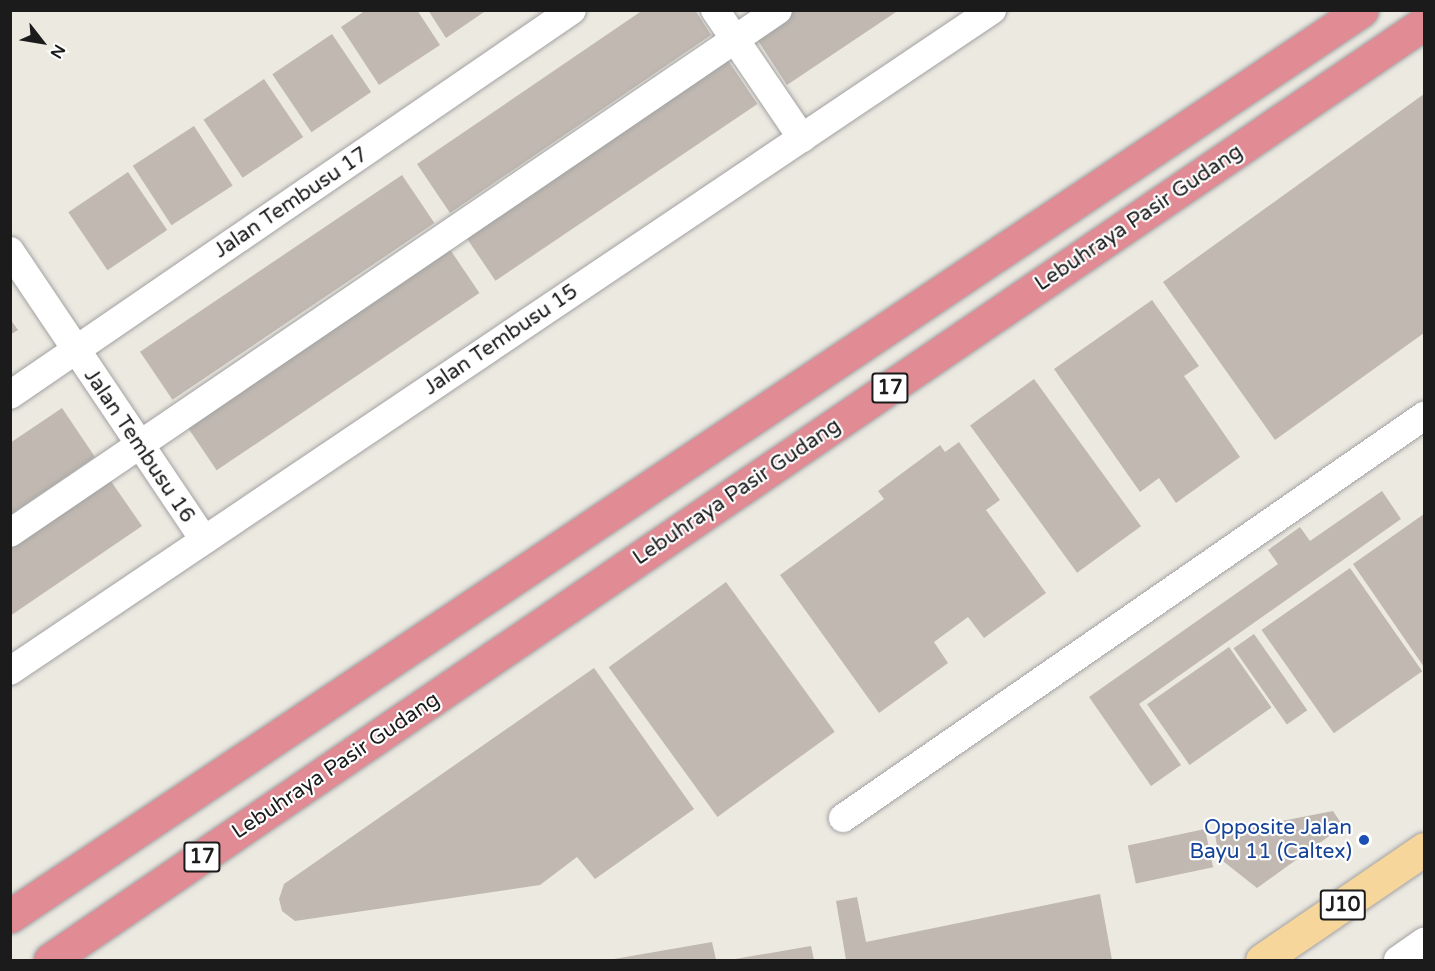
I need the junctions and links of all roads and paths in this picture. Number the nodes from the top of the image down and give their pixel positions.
1 (573, 10) edge
2 (716, 10) edge
3 (778, 10) edge
4 (992, 10) edge
5 (1362, 10) edge
6 (1425, 23) edge
7 (734, 40) junction
8 (802, 138) junction
9 (10, 251) edge
10 (74, 351) junction
11 (10, 395) edge
12 (1425, 416) edge
13 (138, 445) junction
14 (10, 533) edge
15 (204, 540) junction
16 (10, 671) edge
17 (843, 818) dead end
18 (1425, 849) edge
19 (10, 916) edge
20 (1425, 942) edge
21 (50, 960) edge
22 (1262, 960) edge
23 (1398, 960) edge

1 - 10 street, Jalan Tembusu 17
2 - 7 street
3 - 7 street
4 - 8 street, Jalan Tembusu 15
5 - 19 highway, 17
6 - 21 highway, Lebuhraya Pasir Gudang / 17
7 - 8 street
7 - 13 street
8 - 15 street, Jalan Tembusu 15
9 - 10 street, Jalan Tembusu 16
10 - 11 street, Jalan Tembusu 17
10 - 13 street, Jalan Tembusu 16
12 - 17 street
13 - 14 street
13 - 15 street, Jalan Tembusu 16
15 - 16 street, Jalan Tembusu 15
18 - 22 main road, J10
20 - 23 street

